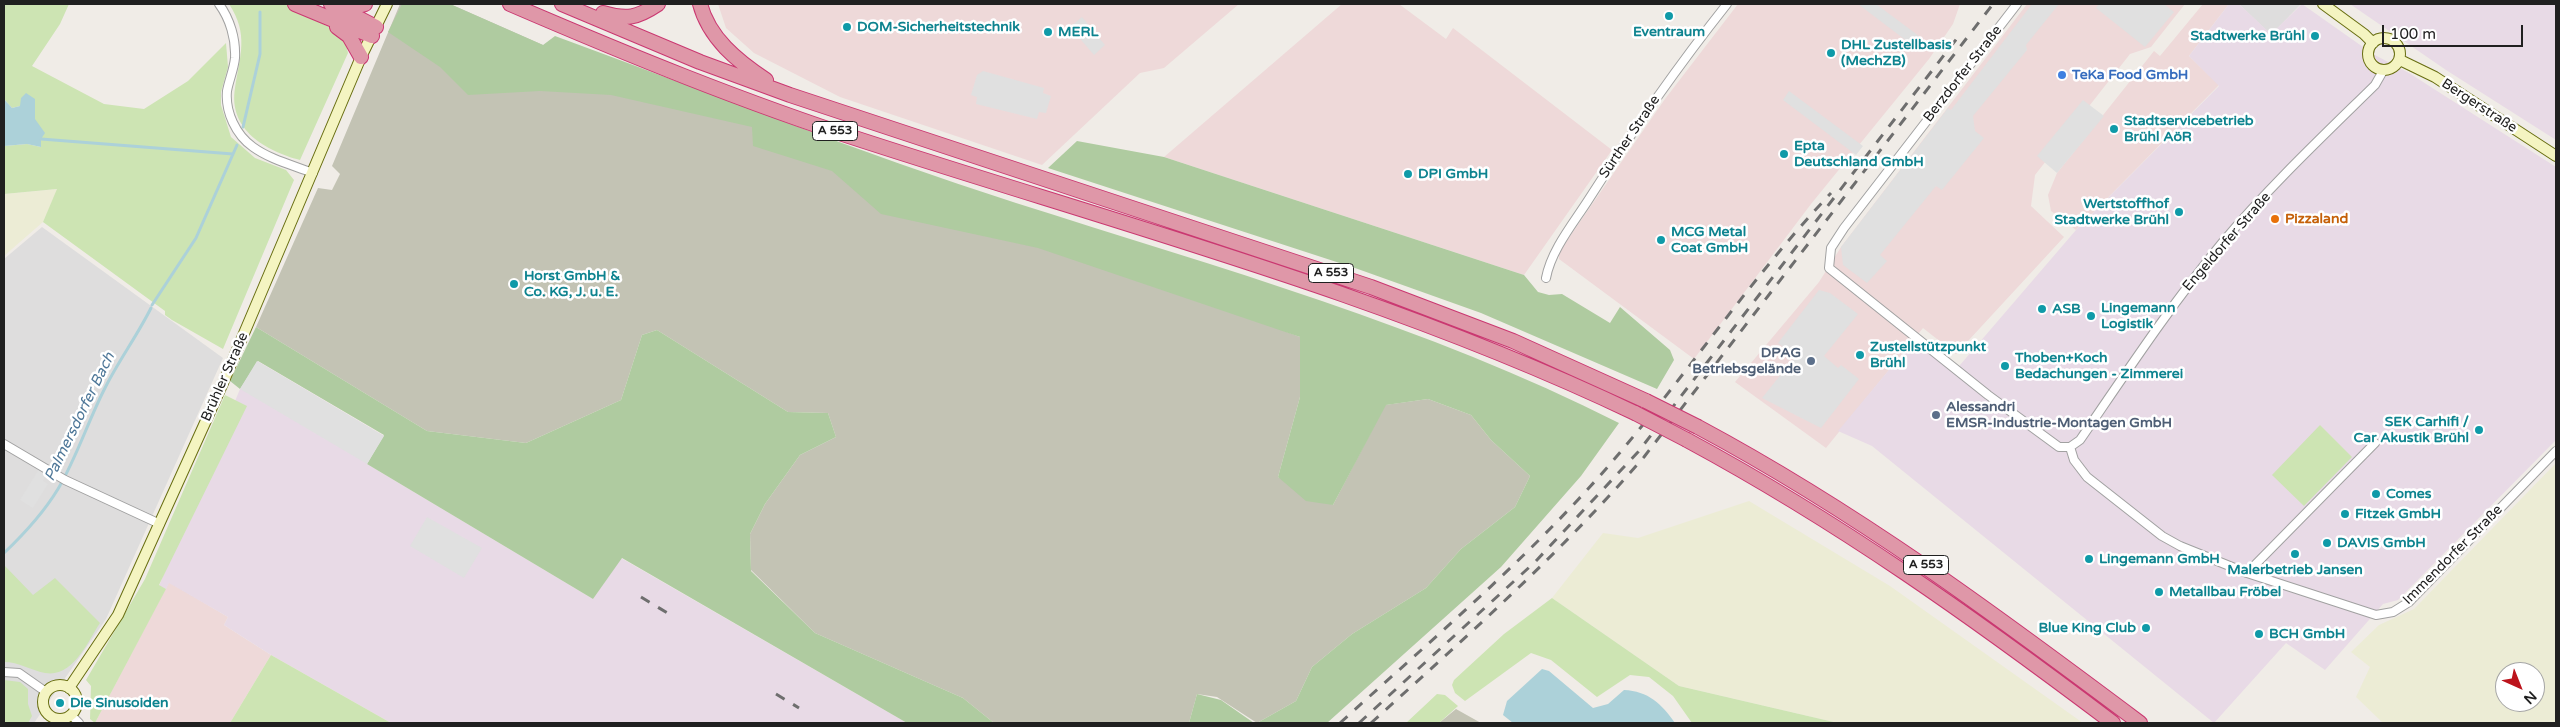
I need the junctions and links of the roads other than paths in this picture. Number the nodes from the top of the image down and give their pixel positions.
1 (219, 4) edge
2 (295, 4) edge
3 (331, 4) edge
4 (364, 4) edge
5 (387, 4) edge
6 (510, 4) edge
7 (562, 4) edge
8 (575, 4) edge
9 (658, 4) edge
10 (700, 4) edge
11 (1727, 4) edge
12 (2017, 4) edge
13 (2323, 4) edge
14 (344, 10) junction
15 (324, 18) junction
16 (374, 32) junction
17 (2372, 43) junction
18 (362, 57) junction
19 (2400, 60) junction
20 (2382, 70) junction
21 (790, 95) junction
22 (2556, 156) edge
23 (312, 173) junction
24 (1546, 278) dead end
25 (2375, 443) dead end
26 (4, 444) edge
27 (2070, 447) junction
28 (2556, 451) edge
29 (160, 524) junction
30 (2247, 573) junction
31 (4, 672) edge
32 (69, 688) junction
33 (46, 692) junction
34 (71, 715) junction
35 (48, 720) edge
36 (79, 723) edge
37 (2113, 723) edge
38 (2140, 723) edge

1 - 23 street
2 - 15 highway
3 - 14 highway
4 - 14 highway
5 - 16 main road, Brühler Straße
6 - 37 highway, A 553, bridge
7 - 21 highway, A 553
8 - 9 highway
10 - 21 highway
11 - 24 street, Sürther Straße
12 - 27 street, Berzdorfer Straße
13 - 17 main road
14 - 16 highway
15 - 16 highway
15 - 18 highway
16 - 18 main road, Brühler Straße
17 - 19 main road
17 - 20 main road
18 - 23 main road, Brühler Straße
19 - 20 main road
19 - 22 main road, Bergerstraße
20 - 27 street, Engeldorfer Straße
21 - 38 highway, A 553, bridge
23 - 29 main road, Brühler Straße
25 - 30 street
26 - 29 street
27 - 30 street, Immendorfer Straße
28 - 30 street, Immendorfer Straße
29 - 32 main road, Brühler Straße
31 - 33 street
32 - 33 main road
32 - 34 main road
33 - 35 main road
34 - 35 main road
34 - 36 street

